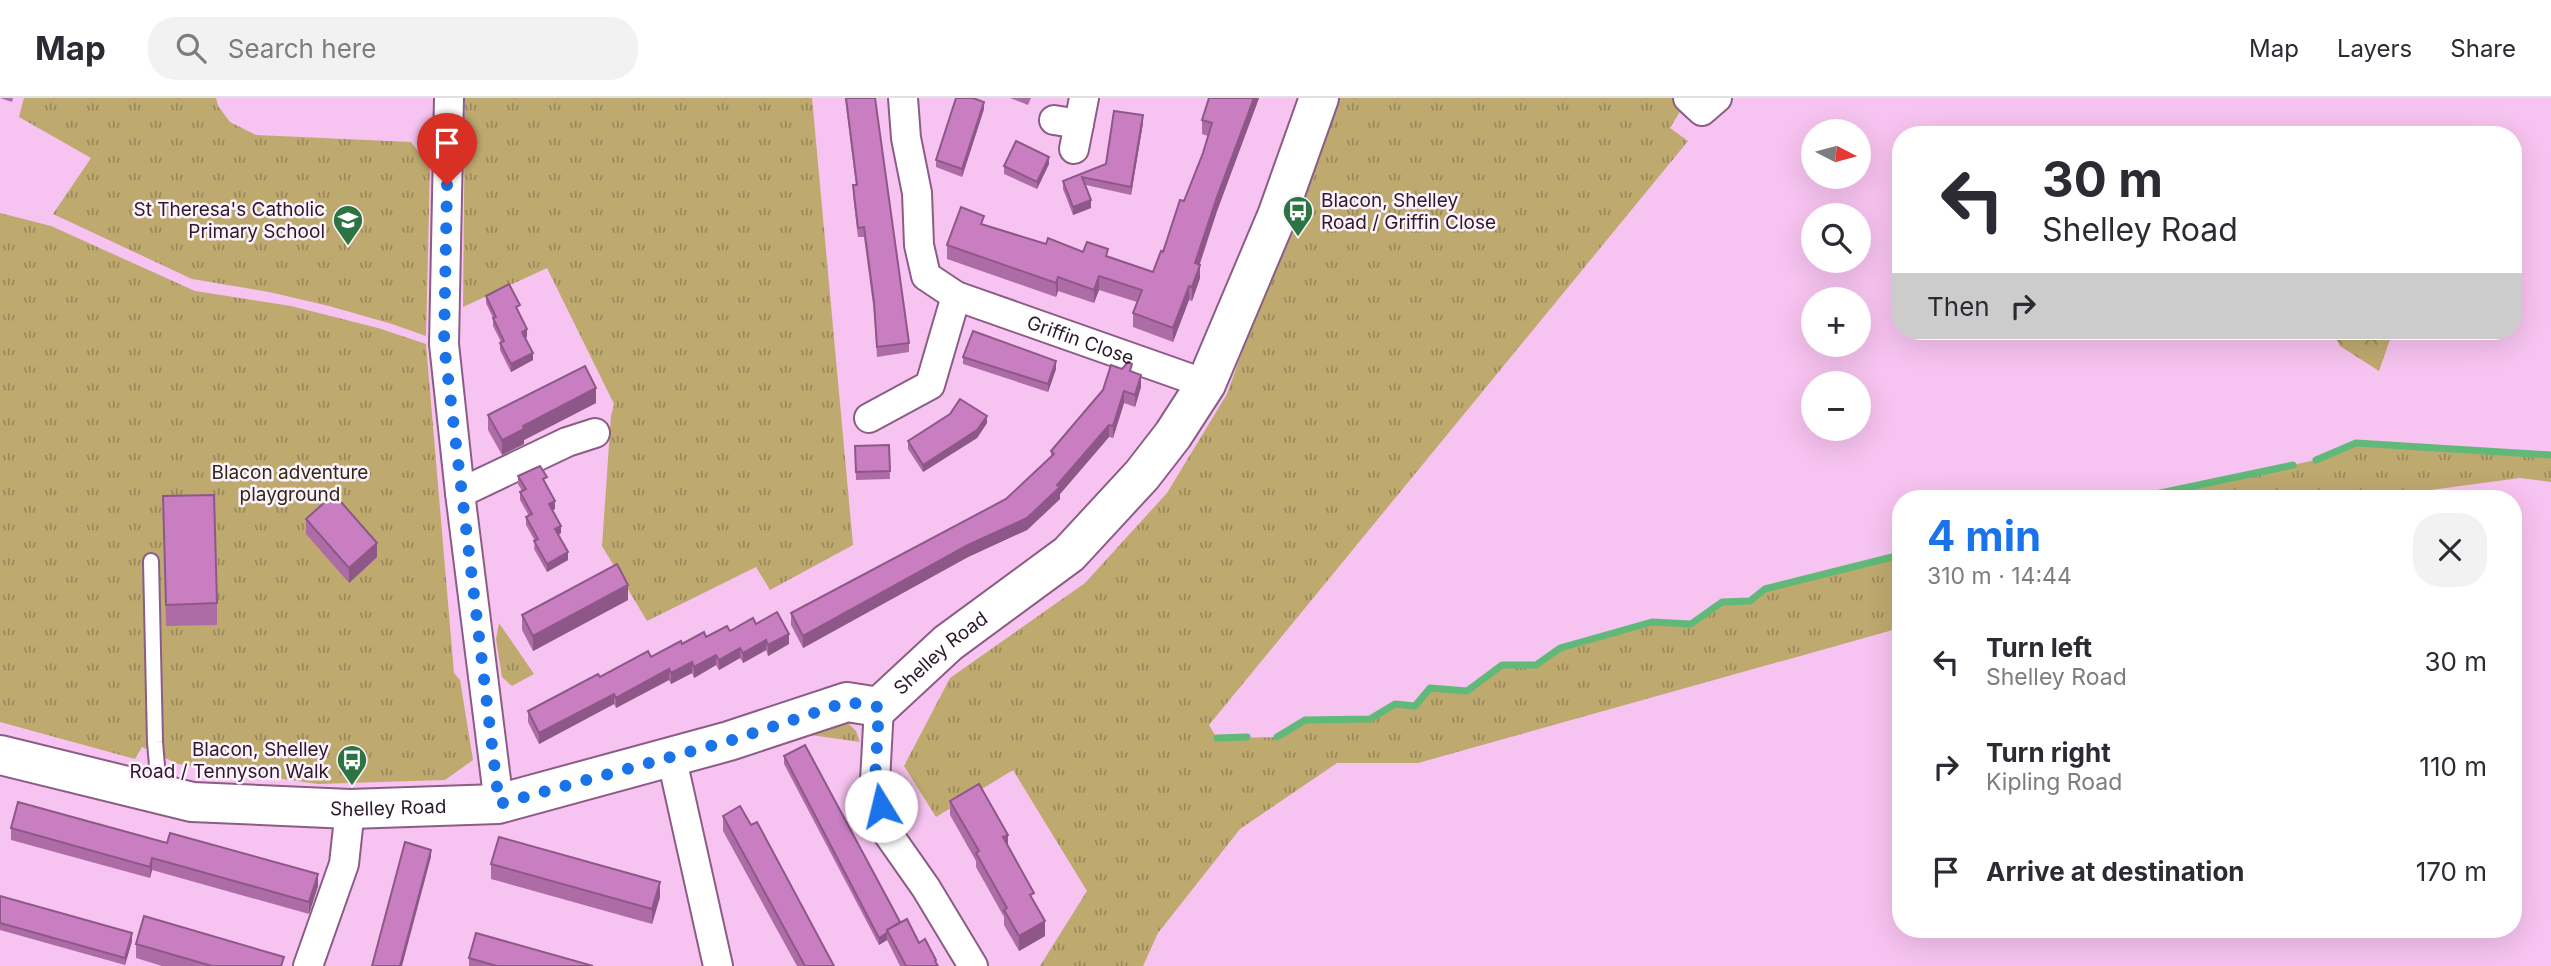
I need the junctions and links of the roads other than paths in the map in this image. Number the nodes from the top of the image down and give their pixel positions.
1 (449, 98) edge
2 (904, 98) edge
3 (1319, 98) edge
4 (1688, 98) edge
5 (1717, 98) edge
6 (956, 296) junction
7 (1206, 384) junction
8 (876, 405) dead end
9 (595, 433) dead end
10 (460, 493) junction
11 (152, 561) dead end
12 (879, 707) junction
13 (0, 755) edge
14 (671, 755) junction
15 (159, 795) junction
16 (499, 804) junction
17 (351, 809) junction
18 (308, 966) edge
19 (718, 966) edge
20 (973, 966) edge

1 - 10 street
2 - 6 street, Griffin Close
3 - 7 street, Shelley Road
4 - 5 street
6 - 7 street, Griffin Close
6 - 8 street
7 - 12 street, Shelley Road
9 - 10 street
10 - 16 street
11 - 15 lane
12 - 14 street, Shelley Road
12 - 20 street
13 - 15 street, Shelley Road
14 - 16 street, Shelley Road
14 - 19 street
15 - 17 street, Shelley Road
16 - 17 street, Shelley Road
17 - 18 street

